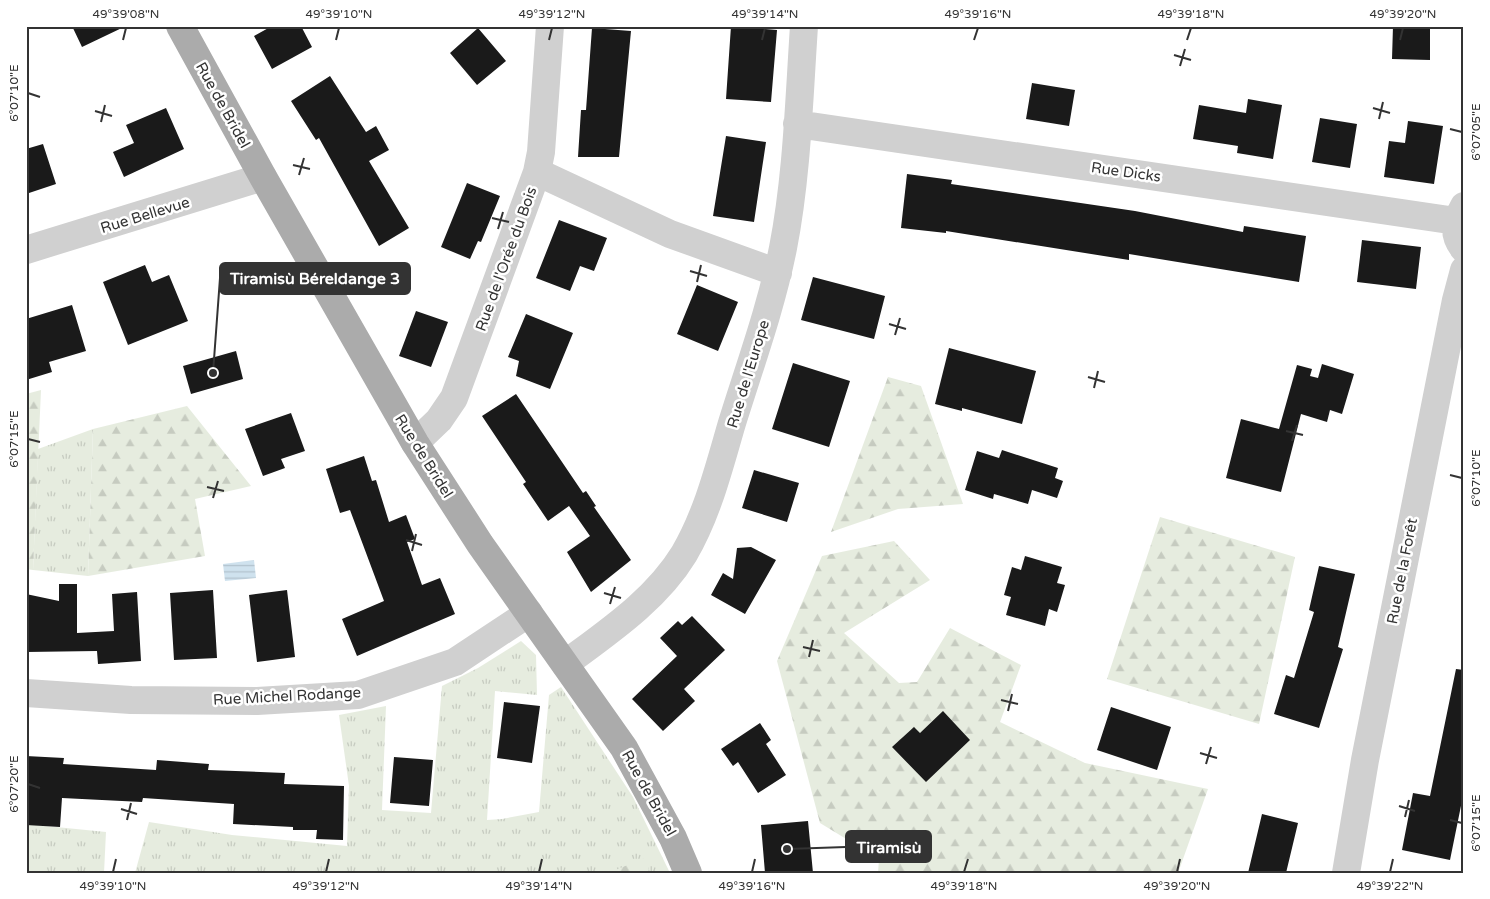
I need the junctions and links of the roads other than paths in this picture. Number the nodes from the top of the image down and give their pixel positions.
1 (180, 26) edge
2 (804, 26) edge
3 (549, 28) edge
4 (797, 124) junction
5 (537, 172) junction
6 (263, 177) junction
7 (1460, 214) edge
8 (1464, 249) edge
9 (26, 250) edge
10 (1464, 270) edge
11 (778, 273) junction
12 (415, 443) junction
13 (529, 613) junction
14 (565, 664) junction
15 (26, 693) edge
16 (688, 873) edge
17 (1346, 873) edge

1 - 6 main road, Rue de Bridel
2 - 4 street, Rue de l'Europe
3 - 5 street, Rue de l'Orée du Bois
4 - 7 street, Rue Dicks
4 - 11 street, Rue de l'Europe
5 - 11 street
5 - 12 street, Rue de l'Orée du Bois
6 - 9 street, Rue Bellevue
6 - 12 main road, Rue de Bridel
7 - 8 street
10 - 17 street, Rue de la Forêt
11 - 14 street, Rue de l'Europe
12 - 13 main road, Rue de Bridel
13 - 14 main road, Rue de Bridel
13 - 15 street, Rue Michel Rodange
14 - 16 main road, Rue de Bridel

